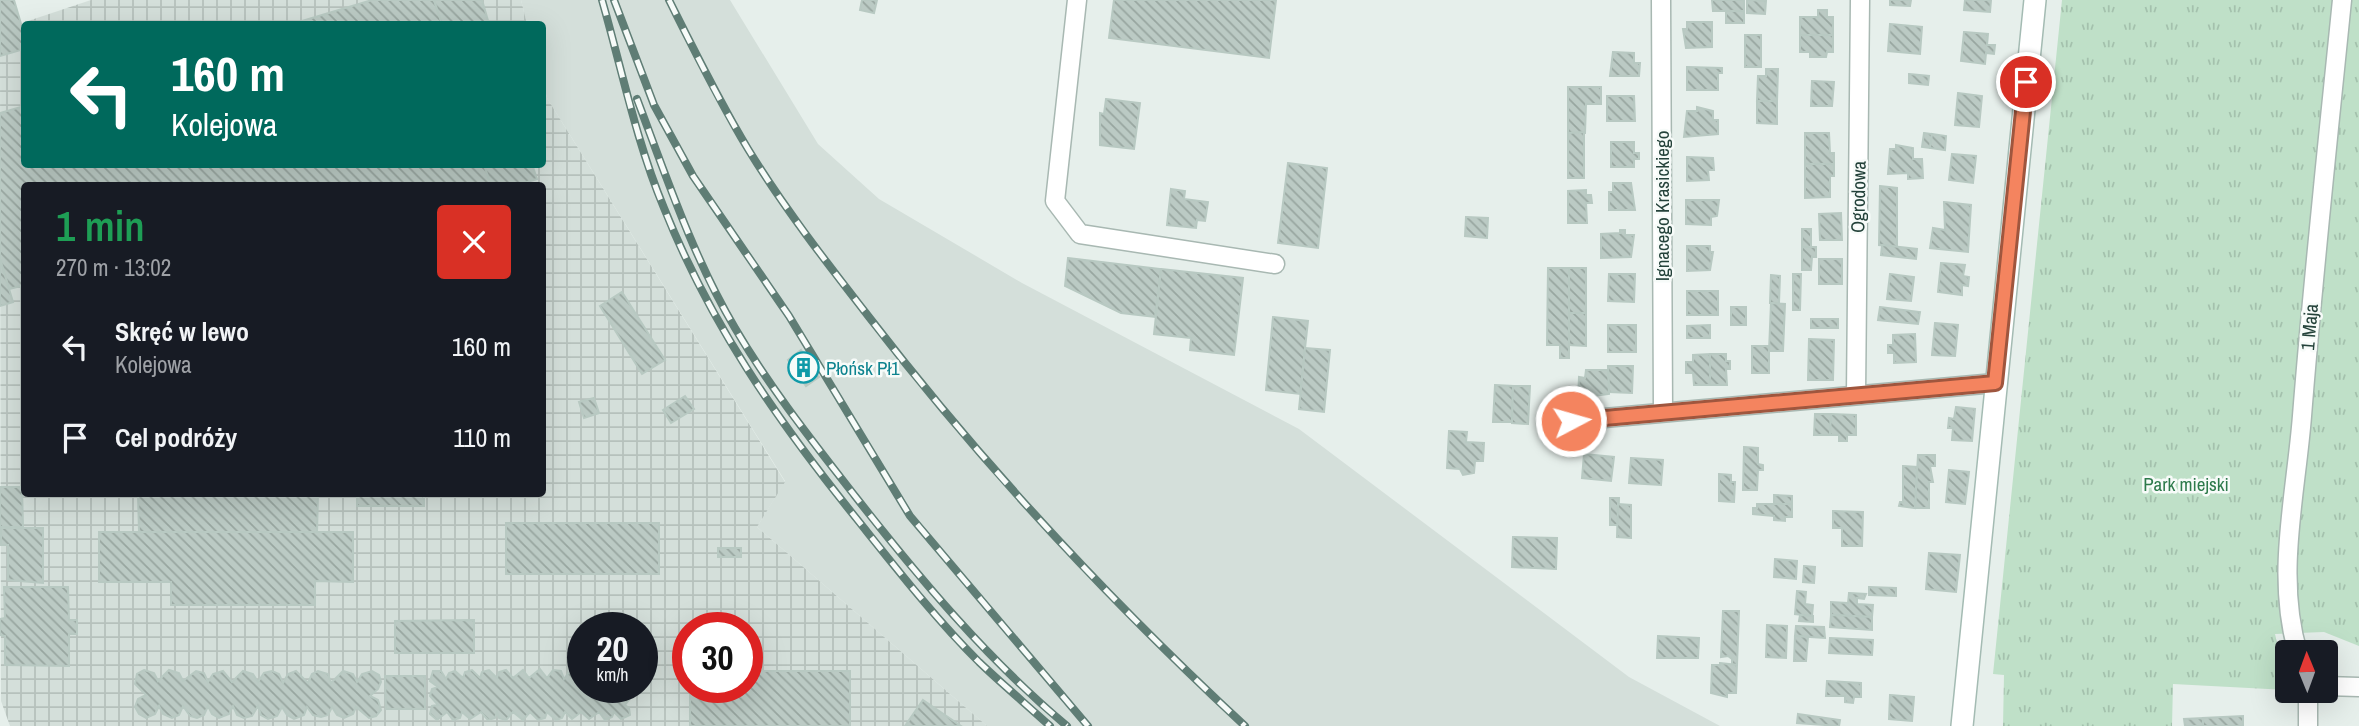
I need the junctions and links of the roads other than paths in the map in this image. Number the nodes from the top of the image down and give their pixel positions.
1 (1077, 0) edge
2 (1661, 0) edge
3 (1860, 0) edge
4 (2035, 0) edge
5 (2342, 0) edge
6 (1275, 264) dead end
7 (1995, 383) junction
8 (1856, 394) junction
9 (1663, 412) junction
10 (1571, 421) dead end
11 (2294, 640) edge
12 (2338, 686) edge
13 (2359, 687) edge
14 (2308, 704) edge
15 (1962, 726) edge
16 (2308, 726) edge

1 - 6 street
2 - 9 street, Ignacego Krasickiego
3 - 8 street, Ogrodowa
4 - 7 street
5 - 11 street, 1 Maja
7 - 8 street
7 - 15 street
8 - 9 street
9 - 10 street
12 - 13 street
14 - 16 street

